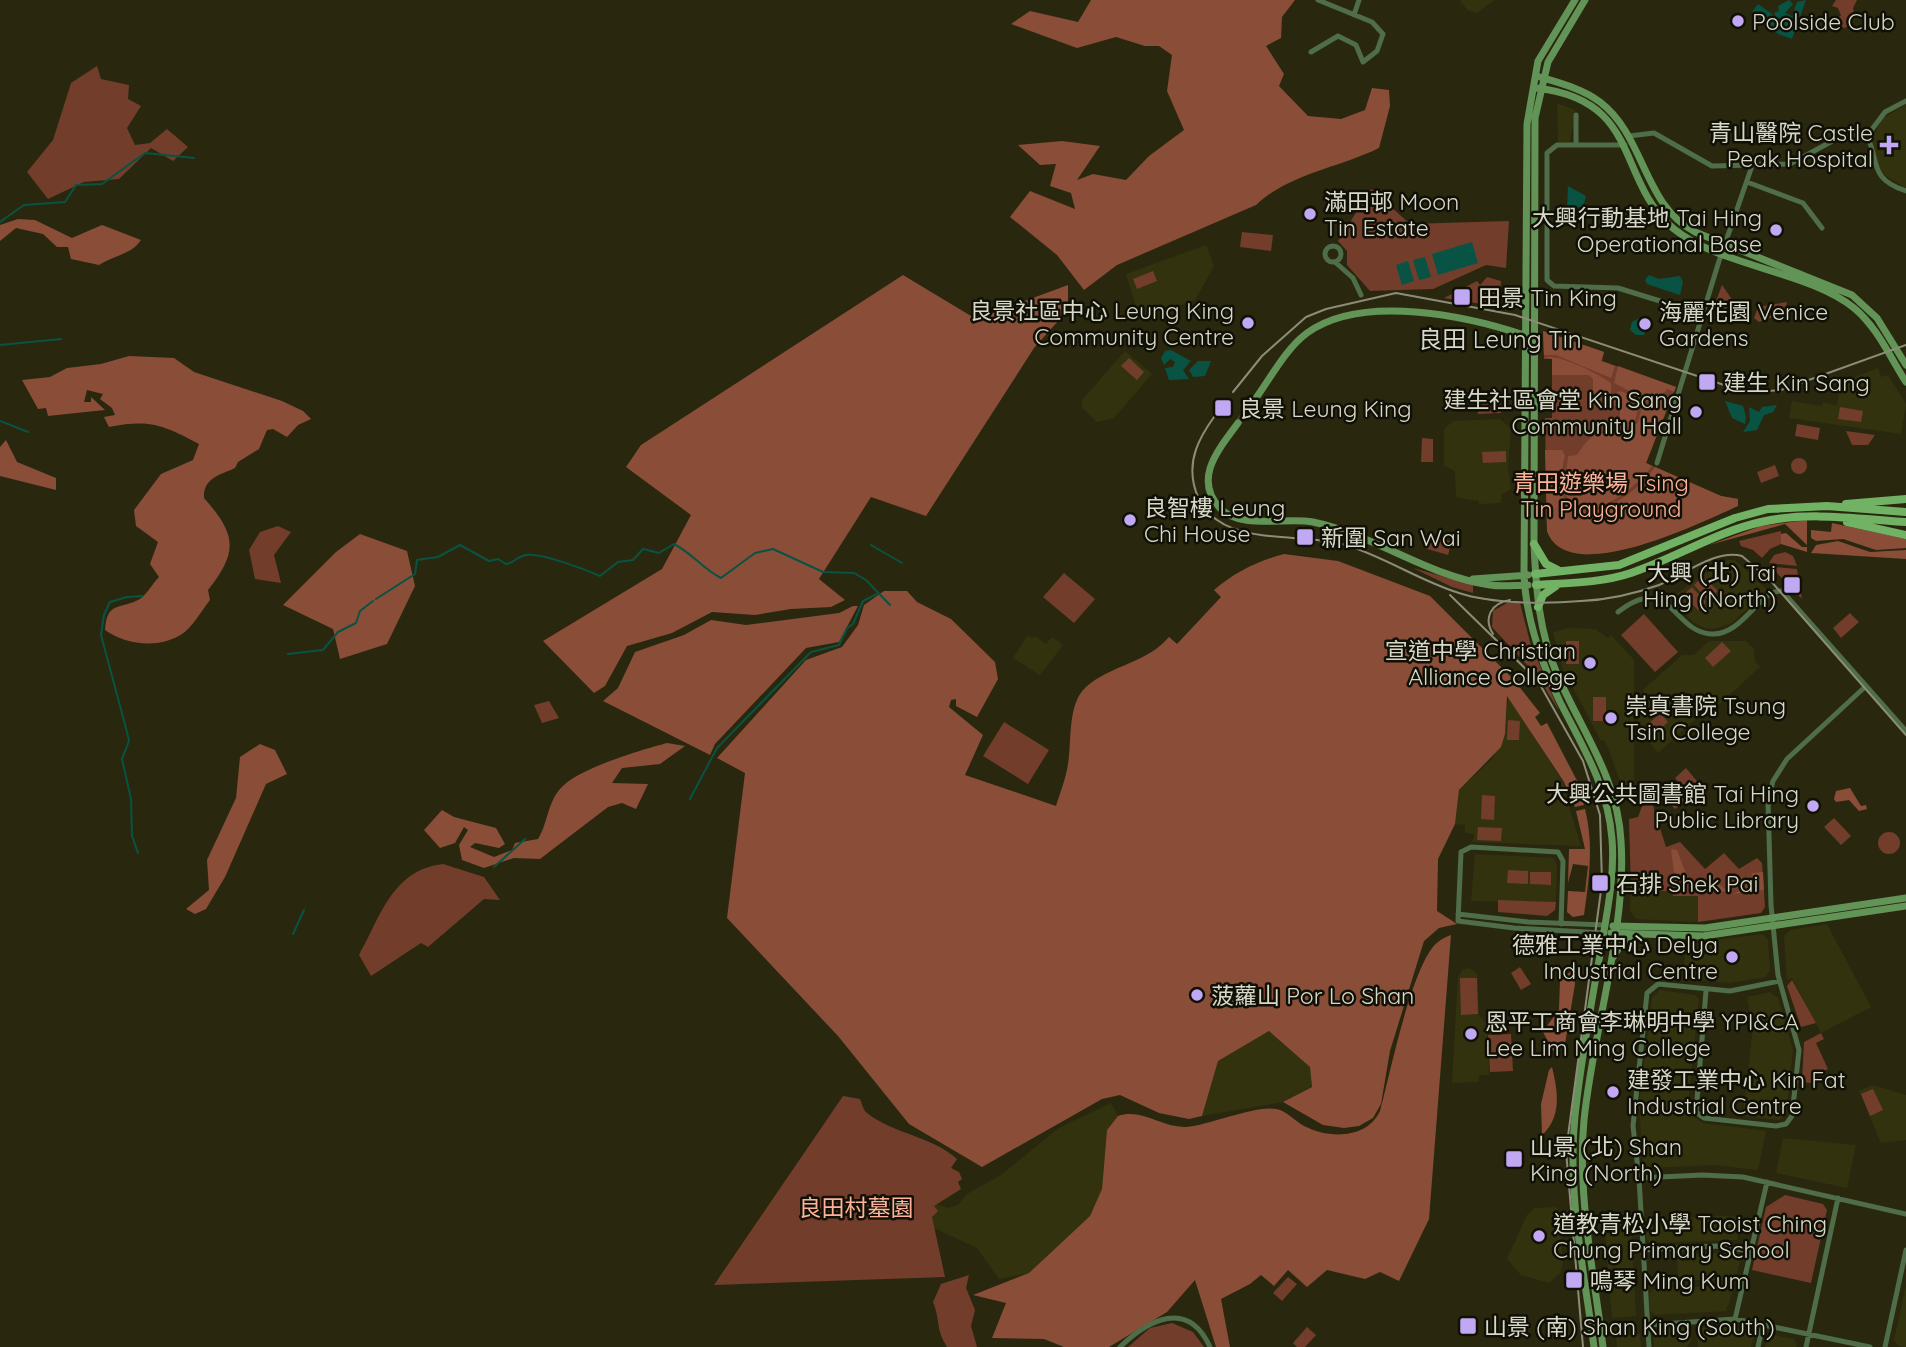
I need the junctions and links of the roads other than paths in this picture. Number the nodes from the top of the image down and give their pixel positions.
1 (1318, 0) edge
2 (1359, 0) edge
3 (1575, 0) edge
4 (1585, 0) edge
5 (1354, 15) junction
6 (1311, 52) dead end
7 (1534, 76) junction
8 (1543, 78) junction
9 (1532, 88) junction
10 (1541, 89) junction
11 (1906, 101) edge
12 (1576, 115) dead end
13 (1629, 136) junction
14 (1867, 136) junction
15 (1576, 145) junction
16 (1625, 145) junction
17 (1752, 166) junction
18 (1747, 182) junction
19 (1906, 191) edge
20 (1822, 228) dead end
21 (1727, 244) junction
22 (1723, 253) junction
23 (1335, 262) dead end
24 (1361, 295) dead end
25 (1702, 314) junction
26 (1524, 335) junction
27 (1534, 339) junction
28 (1892, 360) junction
29 (1905, 360) edge
30 (1906, 382) edge
31 (1251, 405) tunnel mouth
32 (1238, 423) tunnel mouth
33 (1657, 463) dead end
34 (1906, 499) edge
35 (1827, 506) junction
36 (1906, 512) edge
37 (1829, 517) junction
38 (1906, 522) edge
39 (1906, 535) edge
40 (1534, 544) junction
41 (1562, 572) junction
42 (1535, 574) junction
43 (1524, 575) junction
44 (1471, 580) junction
45 (1558, 584) junction
46 (1525, 585) junction
47 (1536, 585) junction
48 (1538, 607) junction
49 (1618, 612) dead end
50 (1866, 686) junction
51 (1906, 730) edge
52 (1906, 898) edge
53 (1906, 906) edge
54 (1458, 918) junction
55 (1774, 922) junction
56 (1561, 924) junction
57 (1604, 929) junction
58 (1614, 929) junction
59 (1640, 934) junction
60 (1609, 962) junction
61 (1780, 981) junction
62 (1706, 990) junction
63 (1639, 1178) junction
64 (1767, 1182) junction
65 (1838, 1198) junction
66 (1906, 1214) edge
67 (1643, 1250) junction
68 (1906, 1250) edge
69 (1751, 1251) junction
70 (1735, 1319) junction
71 (1763, 1324) junction
72 (1648, 1325) junction
73 (1809, 1335) junction
74 (1120, 1347) edge
75 (1210, 1347) edge
76 (1594, 1347) edge
77 (1603, 1347) edge
78 (1649, 1347) edge
79 (1758, 1347) edge
80 (1806, 1347) edge
81 (1870, 1347) edge
82 (1885, 1347) edge

1 - 5 street
2 - 5 street
3 - 7 main road
4 - 8 main road
5 - 6 street
7 - 8 main road
7 - 9 main road
8 - 10 main road
8 - 13 main road
9 - 10 main road
9 - 26 main road
10 - 16 main road
10 - 27 main road
11 - 14 street
12 - 15 street
13 - 17 street
13 - 21 main road
14 - 17 street
14 - 19 street
15 - 16 street
15 - 25 street
16 - 22 main road
17 - 18 street
18 - 20 street
18 - 21 street
21 - 22 street
21 - 29 main road
22 - 25 street
22 - 28 main road
23 - 24 street
25 - 33 street
26 - 27 main road
26 - 31 main road
26 - 43 main road
27 - 40 main road
28 - 29 main road
28 - 30 main road
32 - 44 main road
34 - 35 main road
35 - 36 main road
35 - 41 main road
37 - 38 main road
37 - 39 main road
37 - 45 main road
40 - 41 main road
40 - 42 main road
41 - 42 main road
42 - 43 main road
42 - 47 main road
43 - 44 main road
43 - 46 main road
44 - 46 main road
45 - 47 main road
45 - 48 main road
46 - 47 main road
46 - 57 main road
47 - 48 main road
48 - 58 main road
49 - 50 street
50 - 51 street
50 - 55 street
52 - 55 main road
53 - 55 main road
54 - 56 street
54 - 56 street
54 - 57 street
55 - 58 main road
55 - 59 main road
55 - 61 street
56 - 57 street
57 - 58 main road
57 - 76 main road
58 - 59 main road
58 - 60 main road
59 - 60 main road
60 - 77 main road
61 - 62 street
61 - 62 street
62 - 63 street
63 - 64 street
63 - 67 street
64 - 65 street
64 - 69 street
65 - 66 street
65 - 73 street
67 - 69 street
67 - 72 street
68 - 82 street
69 - 70 street
70 - 71 street
70 - 72 street
71 - 73 street
71 - 79 street
72 - 78 street
73 - 80 street
73 - 81 street
74 - 75 street

